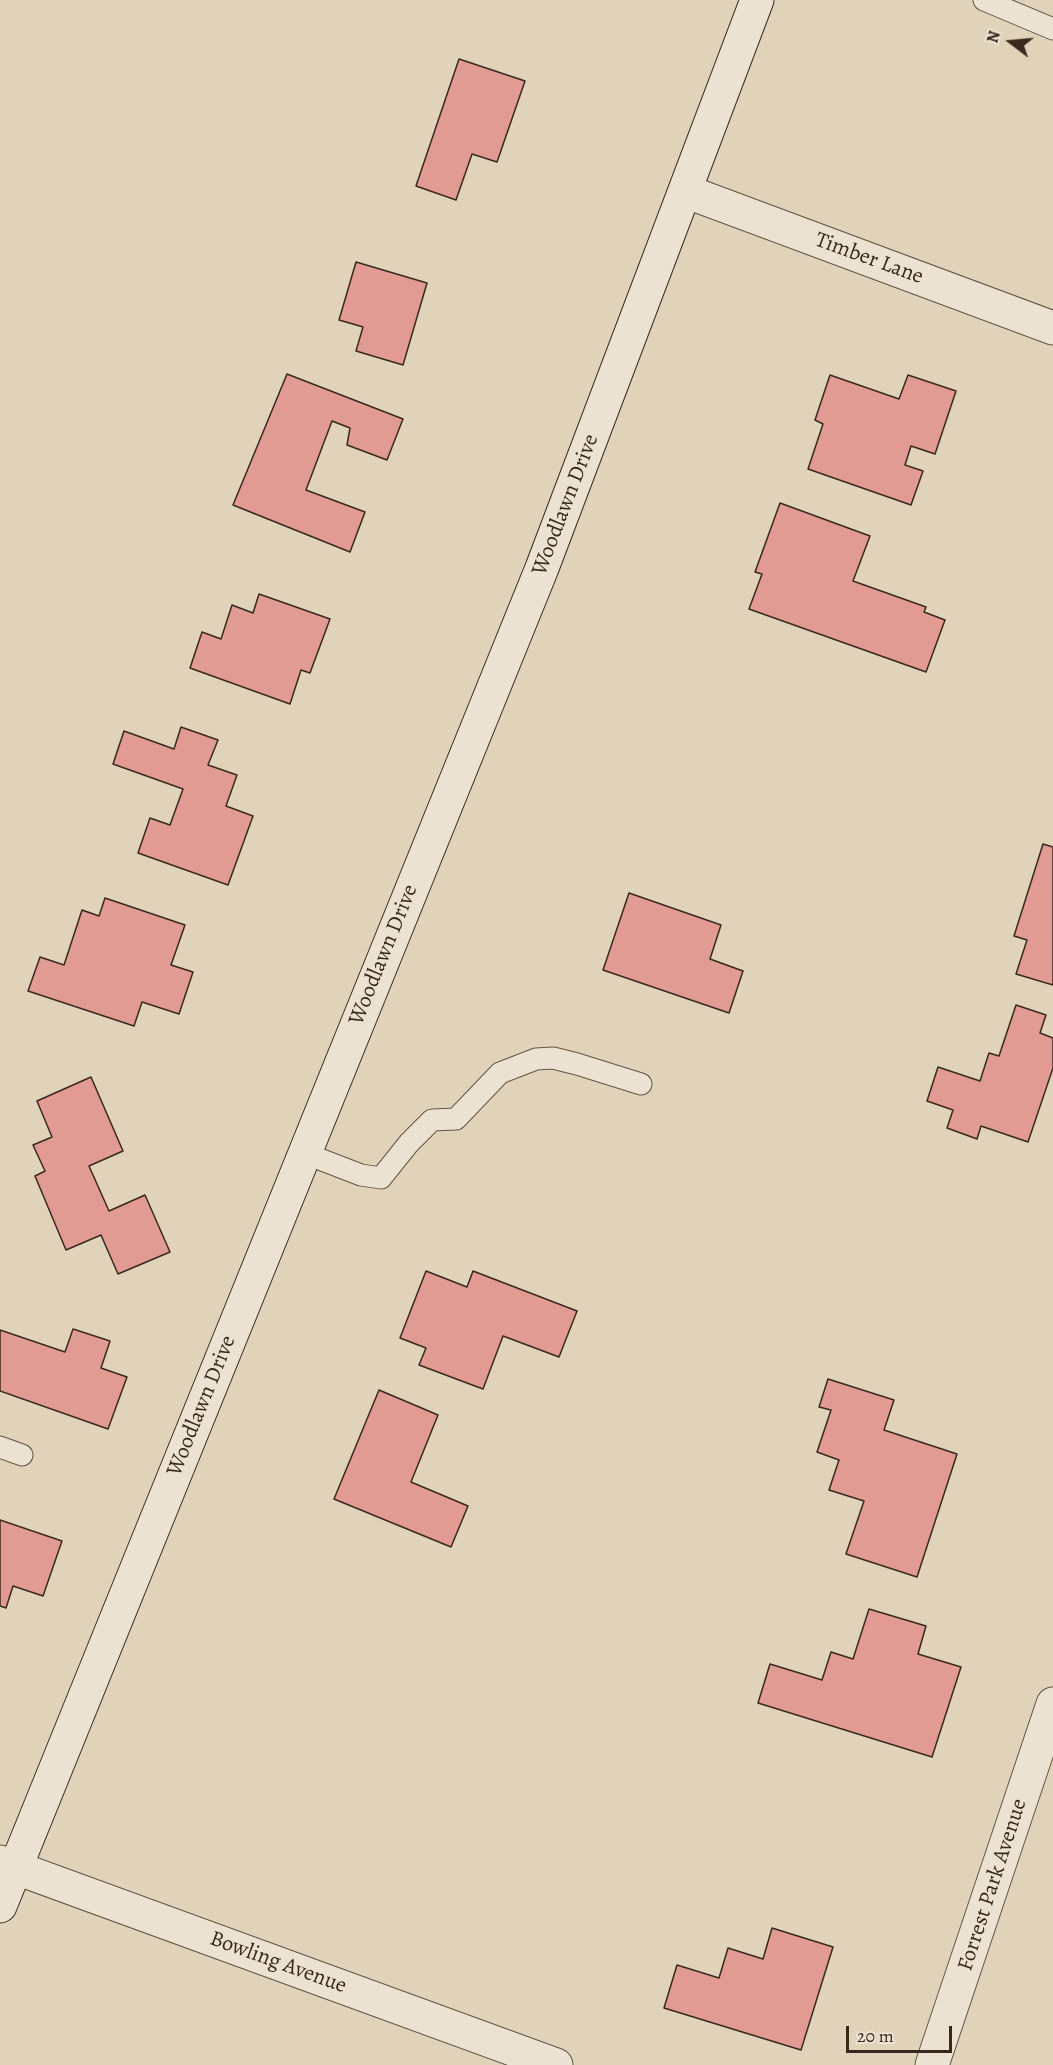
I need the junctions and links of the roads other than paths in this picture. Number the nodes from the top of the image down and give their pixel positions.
1 (757, 0) edge
2 (984, 0) edge
3 (1053, 29) edge
4 (685, 191) junction
5 (1053, 328) edge
6 (641, 1084) dead end
7 (304, 1153) junction
8 (0, 1447) edge
9 (22, 1455) dead end
10 (1053, 1704) edge
11 (8, 1865) edge
12 (0, 1906) edge
13 (556, 2065) edge
14 (932, 2065) edge

1 - 4 main road, Woodlawn Drive
2 - 3 lane
4 - 5 main road, Timber Lane
4 - 7 main road, Woodlawn Drive
6 - 7 lane
7 - 11 main road, Woodlawn Drive
8 - 9 lane
10 - 14 main road, Forrest Park Avenue
11 - 12 main road, Woodlawn Drive
11 - 13 main road, Bowling Avenue

